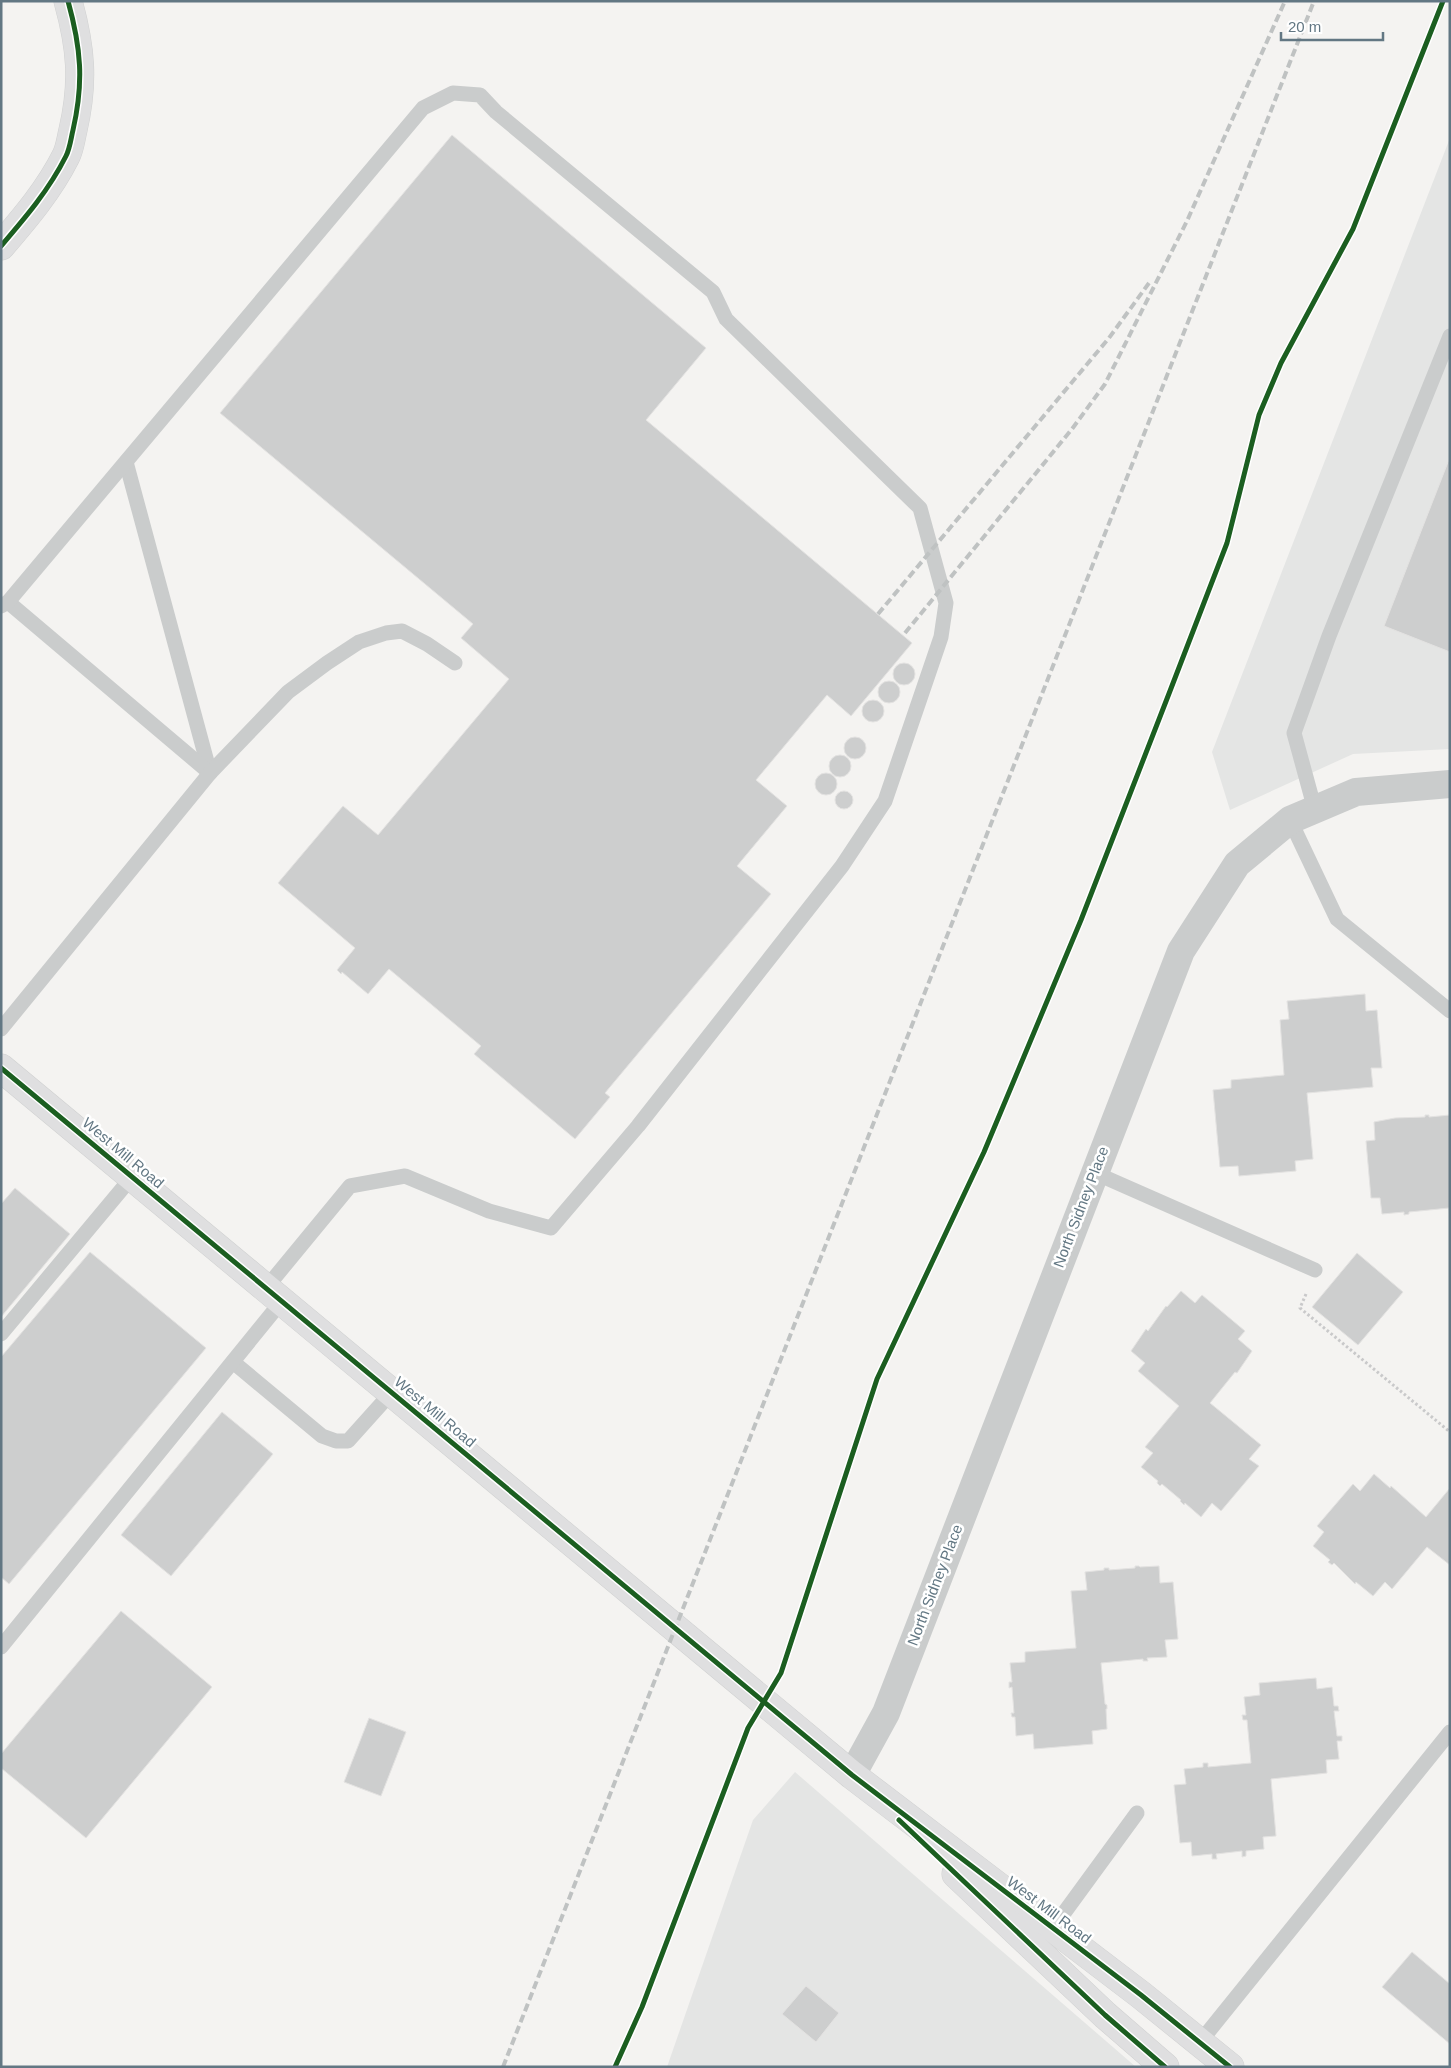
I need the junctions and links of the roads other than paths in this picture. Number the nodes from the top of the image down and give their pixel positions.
1 (68, 1) edge
2 (1, 246) edge
3 (1450, 336) edge
4 (126, 462) junction
5 (5, 604) edge
6 (455, 664) dead end
7 (210, 774) junction
8 (1450, 784) edge
9 (1315, 810) junction
10 (1290, 820) junction
11 (1450, 1011) edge
12 (1, 1028) edge
13 (1, 1068) edge
14 (1095, 1173) junction
15 (132, 1177) junction
16 (1315, 1270) road end
17 (274, 1295) junction
18 (1, 1334) edge
19 (233, 1362) junction
20 (392, 1392) junction
21 (1, 1647) edge
22 (1450, 1732) edge
23 (852, 1775) junction
24 (1137, 1813) dead end
25 (1053, 1928) junction
26 (1200, 2042) junction
27 (1165, 2067) edge
28 (1230, 2067) edge

1 - 2 main road
3 - 9 lane
4 - 5 lane
4 - 7 lane
4 - 17 lane
5 - 7 lane
6 - 7 lane
7 - 12 lane
8 - 9 street, North Sidney Place
9 - 10 street, North Sidney Place
10 - 11 lane
10 - 14 street, North Sidney Place
13 - 15 main road, West Mill Road
14 - 16 lane
14 - 23 street, North Sidney Place
15 - 17 main road, West Mill Road
15 - 18 lane
17 - 19 lane
17 - 20 main road, West Mill Road
19 - 20 lane
19 - 21 lane
20 - 23 main road, West Mill Road
22 - 26 lane
23 - 25 main road, West Mill Road
23 - 27 main road, West Mill Road
24 - 25 lane
25 - 26 main road, West Mill Road
26 - 28 main road, West Mill Road

